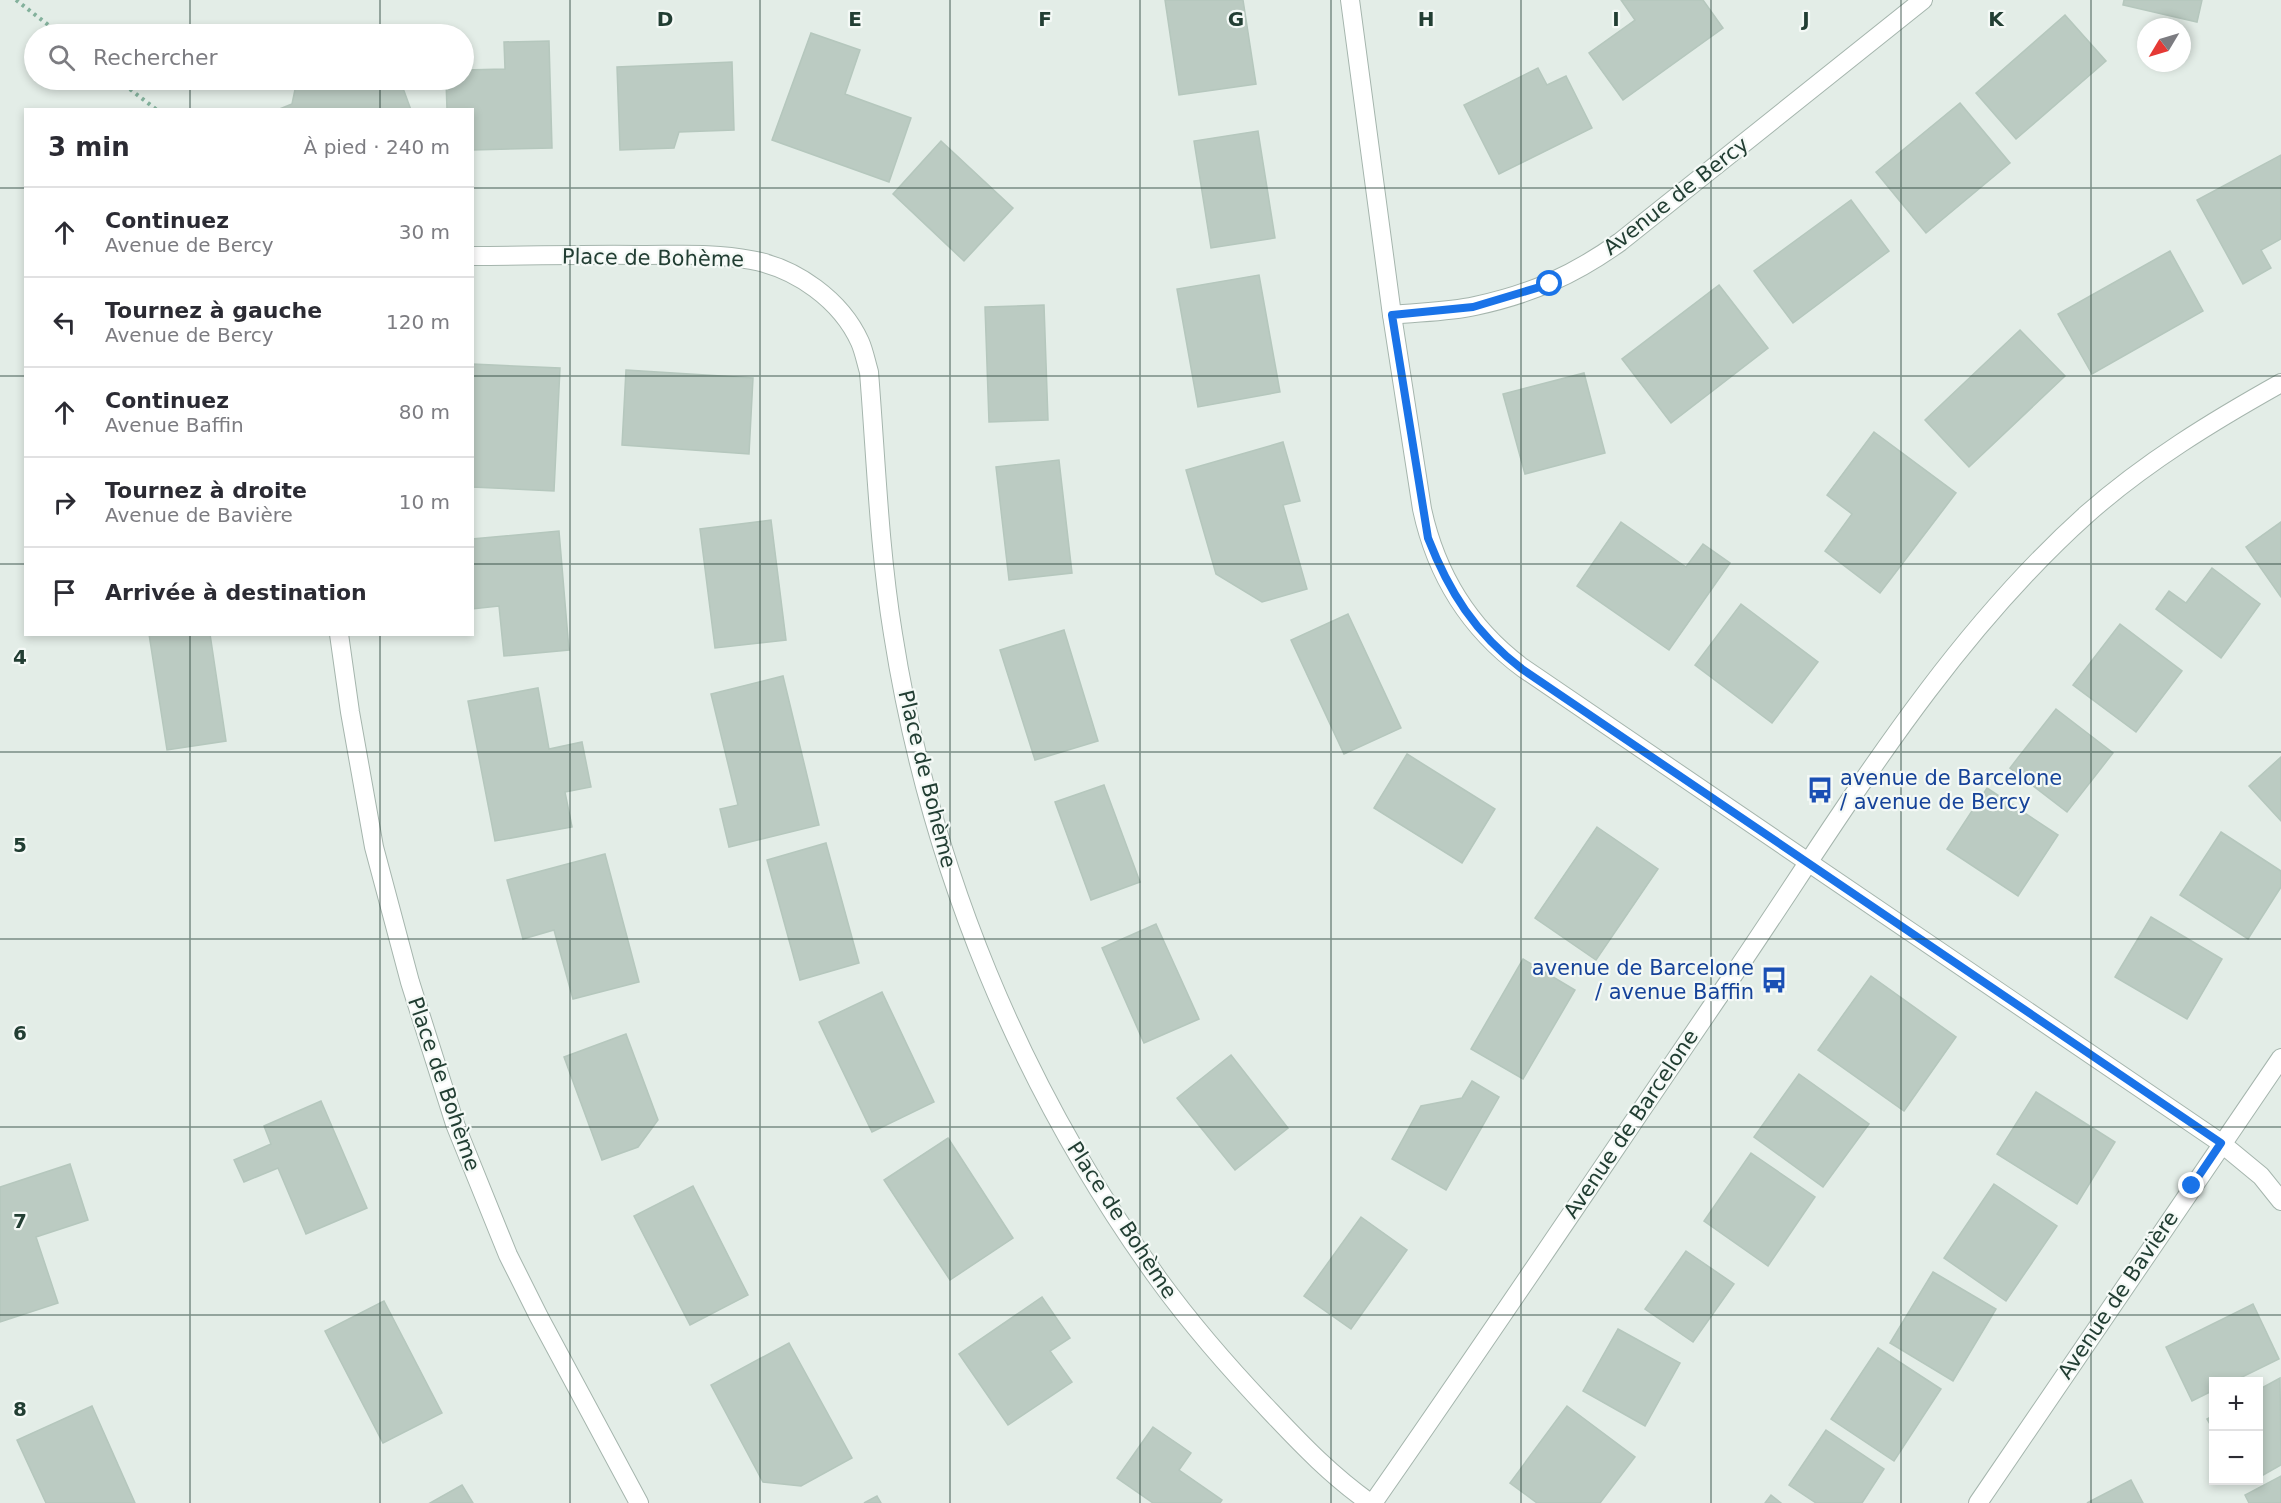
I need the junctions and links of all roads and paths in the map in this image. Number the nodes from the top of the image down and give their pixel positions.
1 (16, 0) edge
2 (1350, 0) edge
3 (1923, 0) edge
4 (47, 24) edge
5 (131, 90) edge
6 (154, 108) edge
7 (474, 256) edge
8 (1392, 315) junction
9 (2281, 383) edge
10 (339, 636) edge
11 (1810, 863) junction
12 (2281, 1058) edge
13 (2221, 1143) junction
14 (2281, 1201) edge
15 (639, 1503) edge
16 (1371, 1503) edge
17 (1978, 1503) edge

1 - 4 path
2 - 8 street
3 - 8 street, Avenue de Bercy
5 - 6 path
7 - 16 street, Place de Bohème
8 - 11 street
9 - 11 street, Avenue de Barcelone
10 - 15 street, Place de Bohème
11 - 13 street
11 - 16 street, Avenue de Barcelone
12 - 13 street, Avenue de Bavière
13 - 14 street
13 - 17 street, Avenue de Bavière

